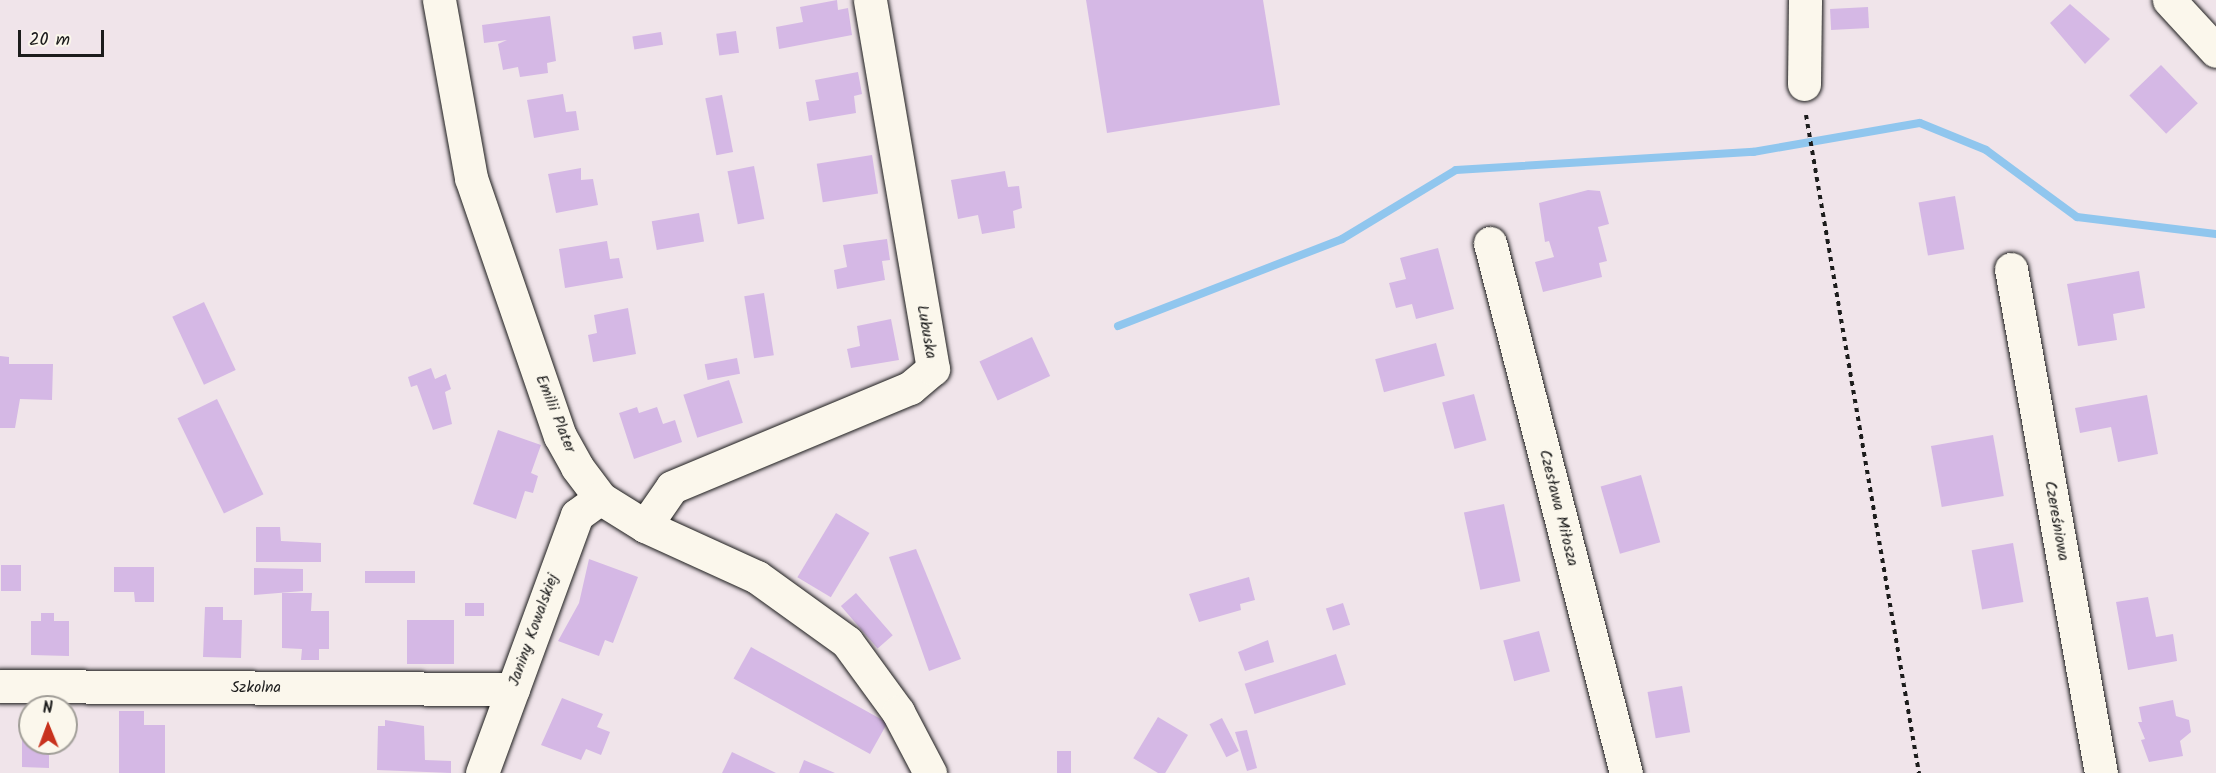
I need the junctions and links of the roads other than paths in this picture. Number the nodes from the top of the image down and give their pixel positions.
1 (439, 0) edge
2 (870, 0) edge
3 (1805, 0) edge
4 (2169, 0) edge
5 (2216, 51) edge
6 (1804, 84) dead end
7 (1490, 243) dead end
8 (2011, 269) dead end
9 (600, 498) junction
10 (645, 526) junction
11 (0, 686) edge
12 (513, 689) junction
13 (482, 773) edge
14 (930, 773) edge
15 (1626, 773) edge
16 (2101, 773) edge

1 - 9 street, Emilii Plater
2 - 10 street, Lubuska
3 - 6 street
4 - 5 street
7 - 15 street, Czesława Miłosza
8 - 16 street, Czereśniowa
9 - 10 street, Emilii Plater
9 - 12 street, Janiny Kowalskiej
10 - 14 street, Emilii Plater
11 - 12 street, Szkolna
12 - 13 street, Janiny Kowalskiej

